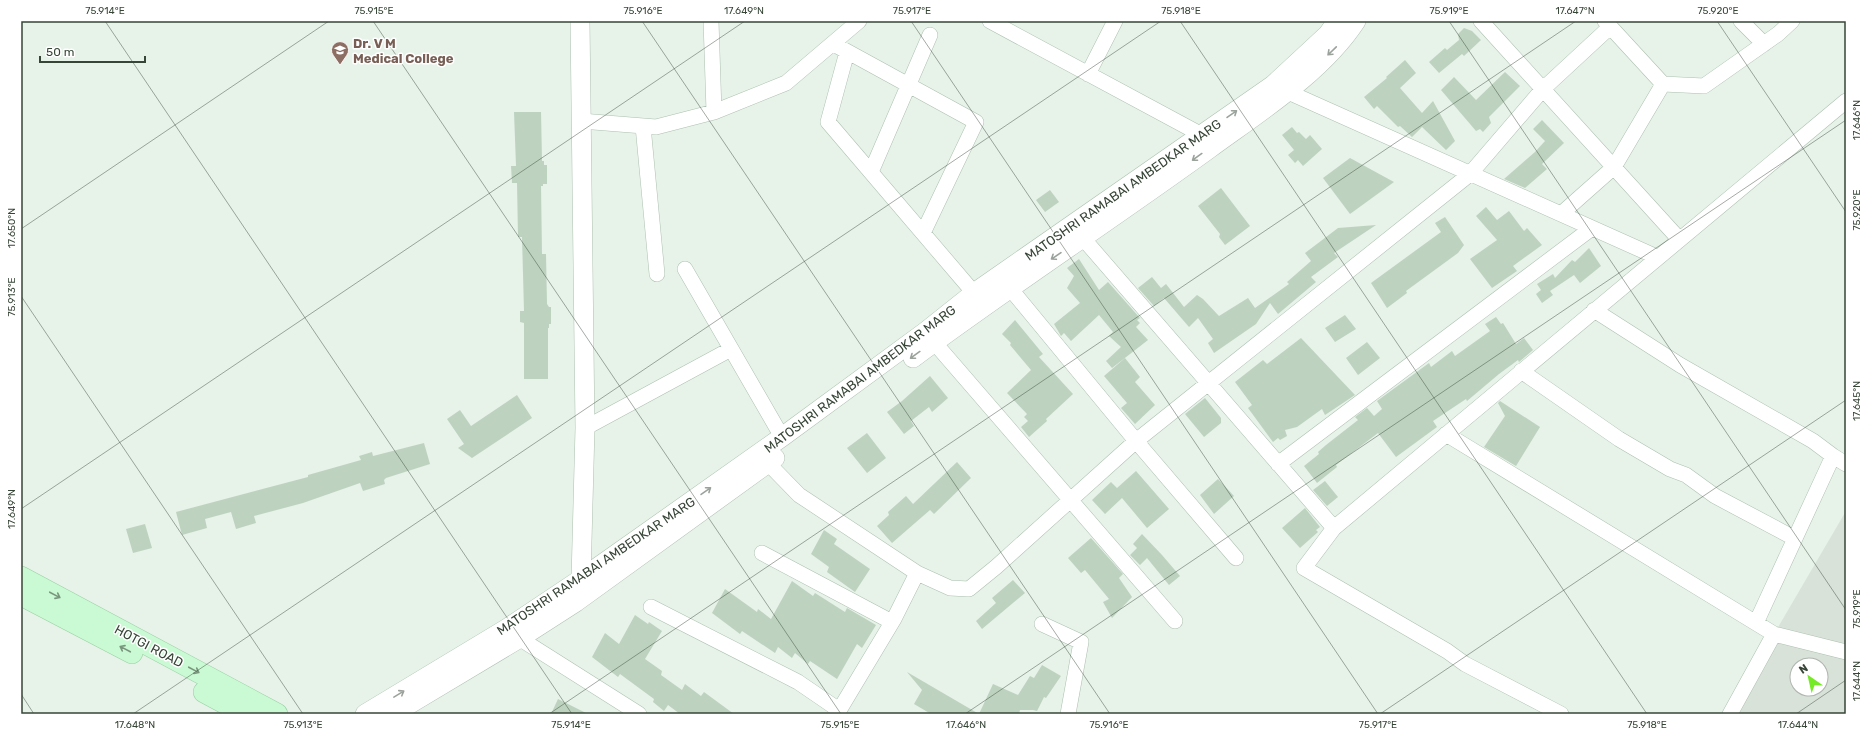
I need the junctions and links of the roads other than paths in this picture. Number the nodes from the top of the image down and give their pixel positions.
1 (580, 21) edge
2 (711, 21) edge
3 (859, 21) edge
4 (990, 21) edge
5 (1116, 21) edge
6 (1337, 21) edge
7 (1356, 21) edge
8 (1481, 21) edge
9 (1742, 21) edge
10 (1792, 21) edge
11 (1608, 24) edge
12 (930, 35) dead end
13 (832, 44) junction
14 (1764, 44) junction
15 (847, 52) junction
16 (1088, 74) junction
17 (1663, 84) junction
18 (908, 85) junction
19 (1280, 89) junction
20 (1543, 89) junction
21 (1846, 101) edge
22 (714, 112) junction
23 (581, 121) junction
24 (643, 126) junction
25 (1202, 135) junction
26 (1614, 167) junction
27 (871, 172) junction
28 (1470, 174) junction
29 (1561, 214) junction
30 (1592, 228) junction
31 (1077, 232) junction
32 (923, 233) junction
33 (1679, 239) junction
34 (1657, 258) junction
35 (685, 269) dead end
36 (657, 274) dead end
37 (1005, 282) junction
38 (974, 293) junction
39 (1594, 310) junction
40 (929, 337) junction
41 (731, 348) junction
42 (1521, 371) junction
43 (1208, 383) junction
44 (585, 428) junction
45 (1446, 434) junction
46 (782, 437) junction
47 (1136, 441) junction
48 (1833, 456) junction
49 (763, 458) junction
50 (1278, 464) junction
51 (1846, 464) edge
52 (1071, 499) junction
53 (1334, 528) junction
54 (1794, 538) junction
55 (762, 552) dead end
56 (1236, 558) dead end
57 (917, 573) junction
58 (21, 577) edge
59 (581, 579) junction
60 (21, 595) edge
61 (651, 607) dead end
62 (1175, 621) dead end
63 (892, 622) junction
64 (1756, 623) junction
65 (1042, 624) dead end
66 (513, 633) junction
67 (1774, 634) junction
68 (1846, 652) edge
69 (838, 712) edge
70 (246, 714) edge
71 (277, 714) edge
72 (365, 714) edge
73 (393, 714) edge
74 (639, 714) edge
75 (1068, 714) edge
76 (1561, 714) edge
77 (1730, 714) edge

1 - 23 street
2 - 22 street
3 - 13 street
4 - 16 street
5 - 16 street
6 - 19 street, MATOSHRI RAMABAI AMBEDKAR MARG
7 -> 19 street
8 - 20 street
9 - 14 street
10 - 14 street
11 - 17 street
11 - 20 street
12 - 18 street
13 - 15 street
13 - 22 street
14 - 17 street
15 - 18 street
15 - 27 street
16 - 25 street
17 - 26 street
18 - 27 street
18 - 32 street
25 -> 19 street, MATOSHRI RAMABAI AMBEDKAR MARG
19 - 28 street
19 -> 31 street
20 - 26 street
20 - 28 street
21 - 33 street
22 - 24 street
23 - 24 street
23 - 44 street
24 - 36 street
25 - 31 street, MATOSHRI RAMABAI AMBEDKAR MARG
26 - 29 street
26 - 33 street
27 - 32 street
28 - 29 street
28 - 43 street
29 - 30 street
30 - 34 street
30 - 50 street
31 - 37 street, MATOSHRI RAMABAI AMBEDKAR MARG
31 - 43 street
32 - 38 street
33 - 34 street
34 - 39 street
35 - 41 street
37 - 38 street, MATOSHRI RAMABAI AMBEDKAR MARG
37 - 40 street
37 - 47 street
38 - 40 street, MATOSHRI RAMABAI AMBEDKAR MARG
39 - 42 street
39 - 48 street
40 - 46 street, MATOSHRI RAMABAI AMBEDKAR MARG
40 -> 49 street
40 - 52 street
41 - 44 street
41 - 46 street
42 - 45 street
42 - 54 street
43 - 47 street
43 - 50 street
44 - 59 street
45 - 53 street
45 - 64 street
46 - 49 street, MATOSHRI RAMABAI AMBEDKAR MARG
47 - 52 street
47 - 56 street
48 - 51 street
48 - 54 street
49 - 57 street
59 -> 49 street, MATOSHRI RAMABAI AMBEDKAR MARG
49 - 66 street
50 - 53 street
52 - 57 street
52 - 62 street
53 - 76 street
54 - 64 street
55 - 63 street
57 - 63 street
58 -> 71 main road, HOTGI ROAD
59 - 66 street, MATOSHRI RAMABAI AMBEDKAR MARG
70 -> 60 main road, HOTGI ROAD
61 - 69 street
63 - 69 street
64 - 67 street
65 - 75 street
72 -> 66 street, MATOSHRI RAMABAI AMBEDKAR MARG
66 - 73 street
66 - 74 street
67 - 68 street
67 - 77 street

